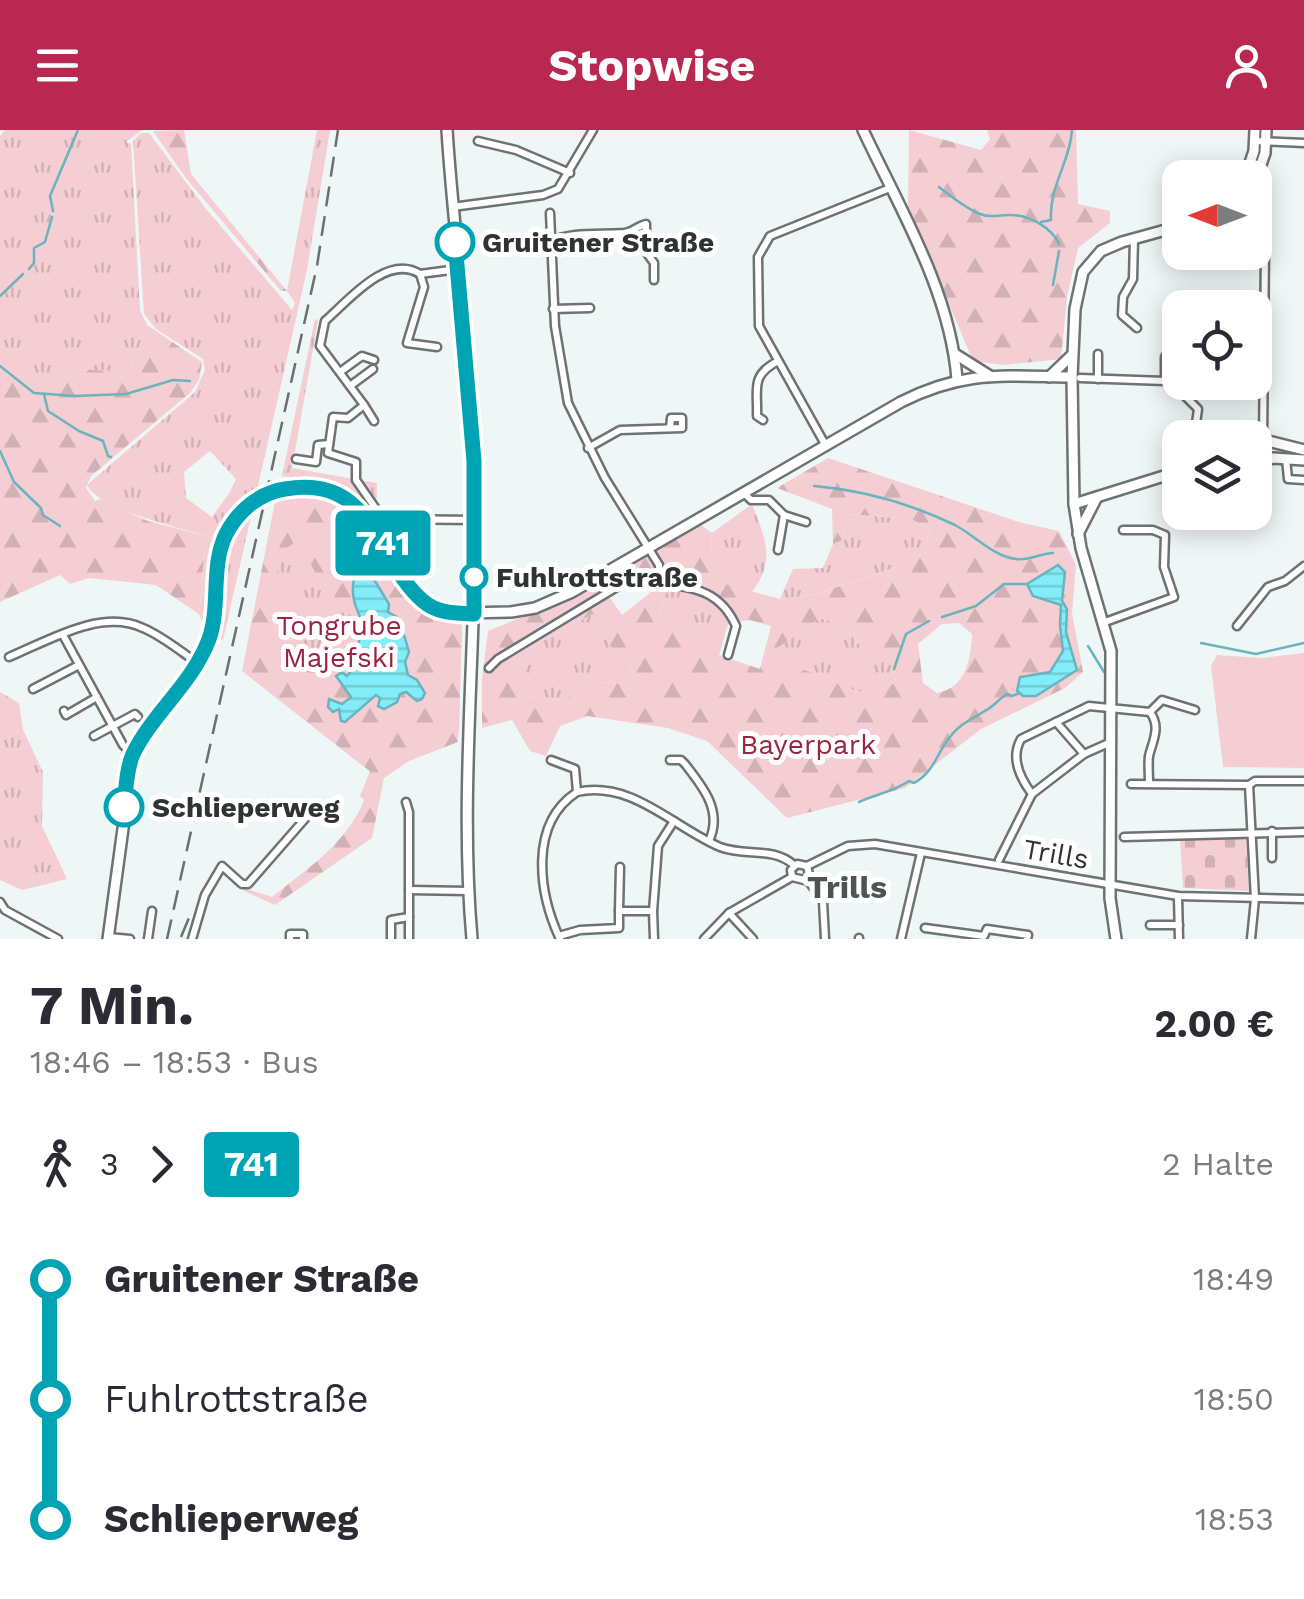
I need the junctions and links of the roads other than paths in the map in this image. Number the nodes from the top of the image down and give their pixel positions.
1 (448, 130) edge
2 (593, 130) edge
3 (862, 130) edge
4 (1266, 130) edge
5 (1259, 138) edge
6 (478, 141) dead end
7 (1304, 143) edge
8 (570, 173) junction
9 (890, 188) junction
10 (452, 208) junction
11 (550, 212) dead end
12 (1162, 231) edge
13 (1134, 238) junction
14 (548, 242) junction
15 (458, 269) junction
16 (420, 274) junction
17 (654, 280) dead end
18 (590, 308) dead end
19 (553, 310) junction
20 (1137, 328) dead end
21 (437, 346) dead end
22 (955, 354) junction
23 (1098, 354) dead end
24 (1072, 355) junction
25 (374, 360) dead end
26 (778, 362) junction
27 (373, 369) dead end
28 (340, 372) junction
29 (990, 376) junction
30 (1049, 377) junction
31 (1076, 378) junction
32 (957, 379) junction
33 (1098, 379) junction
34 (1162, 382) edge
35 (350, 386) junction
36 (364, 405) junction
37 (763, 420) dead end
38 (374, 421) dead end
39 (670, 428) dead end
40 (329, 444) junction
41 (1272, 444) edge
42 (826, 446) junction
43 (588, 448) junction
44 (1304, 450) edge
45 (1272, 454) edge
46 (1273, 458) joint
47 (296, 459) dead end
48 (1286, 459) junction
49 (1304, 460) edge
50 (1162, 477) edge
51 (1304, 480) edge
52 (1073, 492) junction
53 (744, 493) junction
54 (1097, 497) junction
55 (1074, 504) junction
56 (784, 515) junction
57 (475, 520) junction
58 (806, 522) dead end
59 (1122, 530) dead end
60 (1078, 534) junction
61 (646, 550) junction
62 (778, 550) dead end
63 (1304, 566) edge
64 (659, 584) junction
65 (474, 614) junction
66 (1105, 622) junction
67 (1237, 626) dead end
68 (63, 634) junction
69 (728, 656) dead end
70 (9, 658) dead end
71 (197, 663) junction
72 (79, 666) junction
73 (490, 668) dead end
74 (85, 677) junction
75 (76, 682) dead end
76 (34, 689) dead end
77 (97, 697) junction
78 (1112, 708) junction
79 (1195, 710) dead end
80 (64, 711) dead end
81 (1150, 712) junction
82 (138, 717) dead end
83 (1056, 722) junction
84 (112, 726) junction
85 (94, 736) dead end
86 (1110, 742) junction
87 (1084, 754) junction
88 (133, 755) junction
89 (551, 760) dead end
90 (670, 760) dead end
91 (1304, 781) edge
92 (1149, 783) junction
93 (1131, 784) dead end
94 (1248, 785) junction
95 (578, 792) junction
96 (1032, 794) junction
97 (406, 802) dead end
98 (317, 805) dead end
99 (674, 821) junction
100 (1272, 831) junction
101 (1251, 832) junction
102 (1304, 832) edge
103 (1124, 837) dead end
104 (708, 840) junction
105 (921, 853) junction
106 (1272, 858) dead end
107 (999, 860) dead end
108 (794, 865) junction
109 (806, 866) junction
110 (620, 867) dead end
111 (792, 877) junction
112 (806, 879) junction
113 (1111, 886) junction
114 (409, 890) junction
115 (468, 891) junction
116 (1178, 896) junction
117 (1255, 898) junction
118 (1304, 899) edge
119 (2, 909) edge
120 (152, 911) dead end
121 (619, 911) junction
122 (653, 911) junction
123 (730, 914) junction
124 (409, 917) junction
125 (1179, 924) junction
126 (1150, 925) dead end
127 (924, 928) dead end
128 (108, 938) edge
129 (560, 938) edge
130 (983, 938) edge
131 (58, 939) edge
132 (130, 939) edge
133 (148, 939) edge
134 (192, 939) edge
135 (290, 939) edge
136 (303, 939) edge
137 (391, 939) edge
138 (409, 939) edge
139 (472, 939) edge
140 (654, 939) edge
141 (704, 939) edge
142 (753, 939) edge
143 (825, 939) edge
144 (901, 939) edge
145 (1028, 939) edge
146 (1116, 939) edge
147 (1179, 939) edge
148 (1251, 939) edge

1 - 10 street
2 - 8 street
3 - 9 street
4 - 5 street
5 - 7 street
6 - 8 street
8 - 10 street
9 - 22 street
9 - 26 street
10 - 15 street
11 - 14 street
12 - 13 street
13 - 20 street
13 - 24 street
14 - 17 street
14 - 19 street
15 - 16 street
15 - 57 street
16 - 21 street
16 - 28 street
18 - 19 street
19 - 43 street
22 - 29 street
22 - 32 street
23 - 33 street
24 - 30 street
24 - 31 street
25 - 28 street
26 - 37 street
26 - 42 street
27 - 35 street
28 - 35 street
29 - 30 street
29 - 32 street
30 - 31 street
31 - 33 street
31 - 52 street
32 - 42 street
33 - 34 street
35 - 36 street
36 - 38 street
36 - 40 street
39 - 43 street
40 - 47 street
40 - 57 street
41 - 44 street
42 - 53 street
43 - 61 street
45 - 46 street
46 - 48 street
48 - 49 street
48 - 51 street
50 - 54 street
52 - 54 street
52 - 55 street
53 - 56 street
53 - 61 street
54 - 55 street
54 - 60 street
55 - 60 street
56 - 58 street
56 - 62 street
57 - 65 street
59 - 66 street
60 - 66 street
61 - 64 street
61 - 65 street
63 - 67 street
64 - 69 street
64 - 73 street
65 - 71 street
65 - 115 street
66 - 78 street
68 - 70 street
68 - 71 street
68 - 72 street
71 - 88 street
72 - 74 street
72 - 76 street
74 - 75 street
74 - 77 street
77 - 80 street
77 - 84 street
78 - 81 street
78 - 83 street
78 - 86 street
79 - 81 street
81 - 92 street
82 - 84 street
83 - 87 street
83 - 96 street
84 - 85 street
84 - 88 street
86 - 87 street
86 - 113 street
87 - 96 street
88 - 128 street
89 - 95 street
90 - 104 street
91 - 94 street
92 - 93 street
92 - 94 street
94 - 101 street
95 - 99 street
95 - 129 street
96 - 107 street
97 - 114 street
98 - 134 street
99 - 104 street
99 - 122 street
100 - 101 street
100 - 102 street
100 - 106 street
101 - 103 street
101 - 117 street
104 - 108 street
105 - 109 street, Trills
105 - 113 street, Trills
105 - 144 street
108 - 109 street
108 - 111 street
109 - 112 street
110 - 121 street
111 - 112 street
111 - 123 street
112 - 143 street
113 - 116 street, Trills
113 - 146 street
114 - 115 street
114 - 124 street
115 - 139 street
116 - 117 street, Trills
116 - 125 street
117 - 118 street, Trills
117 - 148 street
119 - 131 street
120 - 133 street
121 - 122 street
121 - 129 street
122 - 140 street
123 - 141 street
123 - 142 street
124 - 137 street
124 - 138 street
125 - 126 street
125 - 147 street
127 - 130 street
128 - 132 street
130 - 145 street
135 - 136 street

